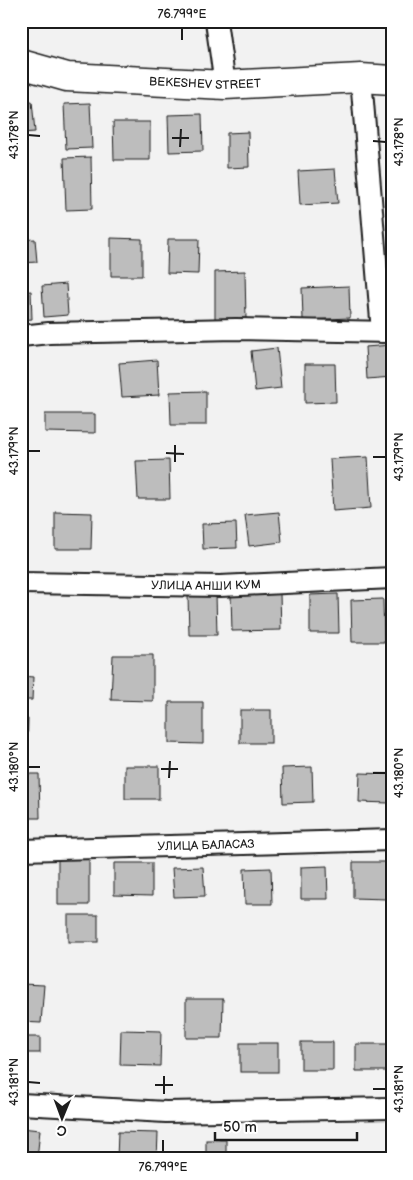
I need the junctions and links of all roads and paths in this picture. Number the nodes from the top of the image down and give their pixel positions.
1 (216, 21) edge
2 (21, 64) edge
3 (361, 78) junction
4 (392, 80) edge
5 (225, 85) junction
6 (387, 332) edge
7 (21, 336) edge
8 (392, 578) edge
9 (21, 583) edge
10 (392, 840) edge
11 (21, 850) edge
12 (21, 1104) edge
13 (392, 1108) edge

1 - 5 street
2 - 5 main road, BEKESHEV STREET
3 - 4 main road, BEKESHEV STREET
3 - 5 main road, BEKESHEV STREET
3 - 6 street
6 - 7 street
8 - 9 street, УЛИЦА АНШИ КУМ
10 - 11 street, УЛИЦА БАЛАСАЗ
12 - 13 street

